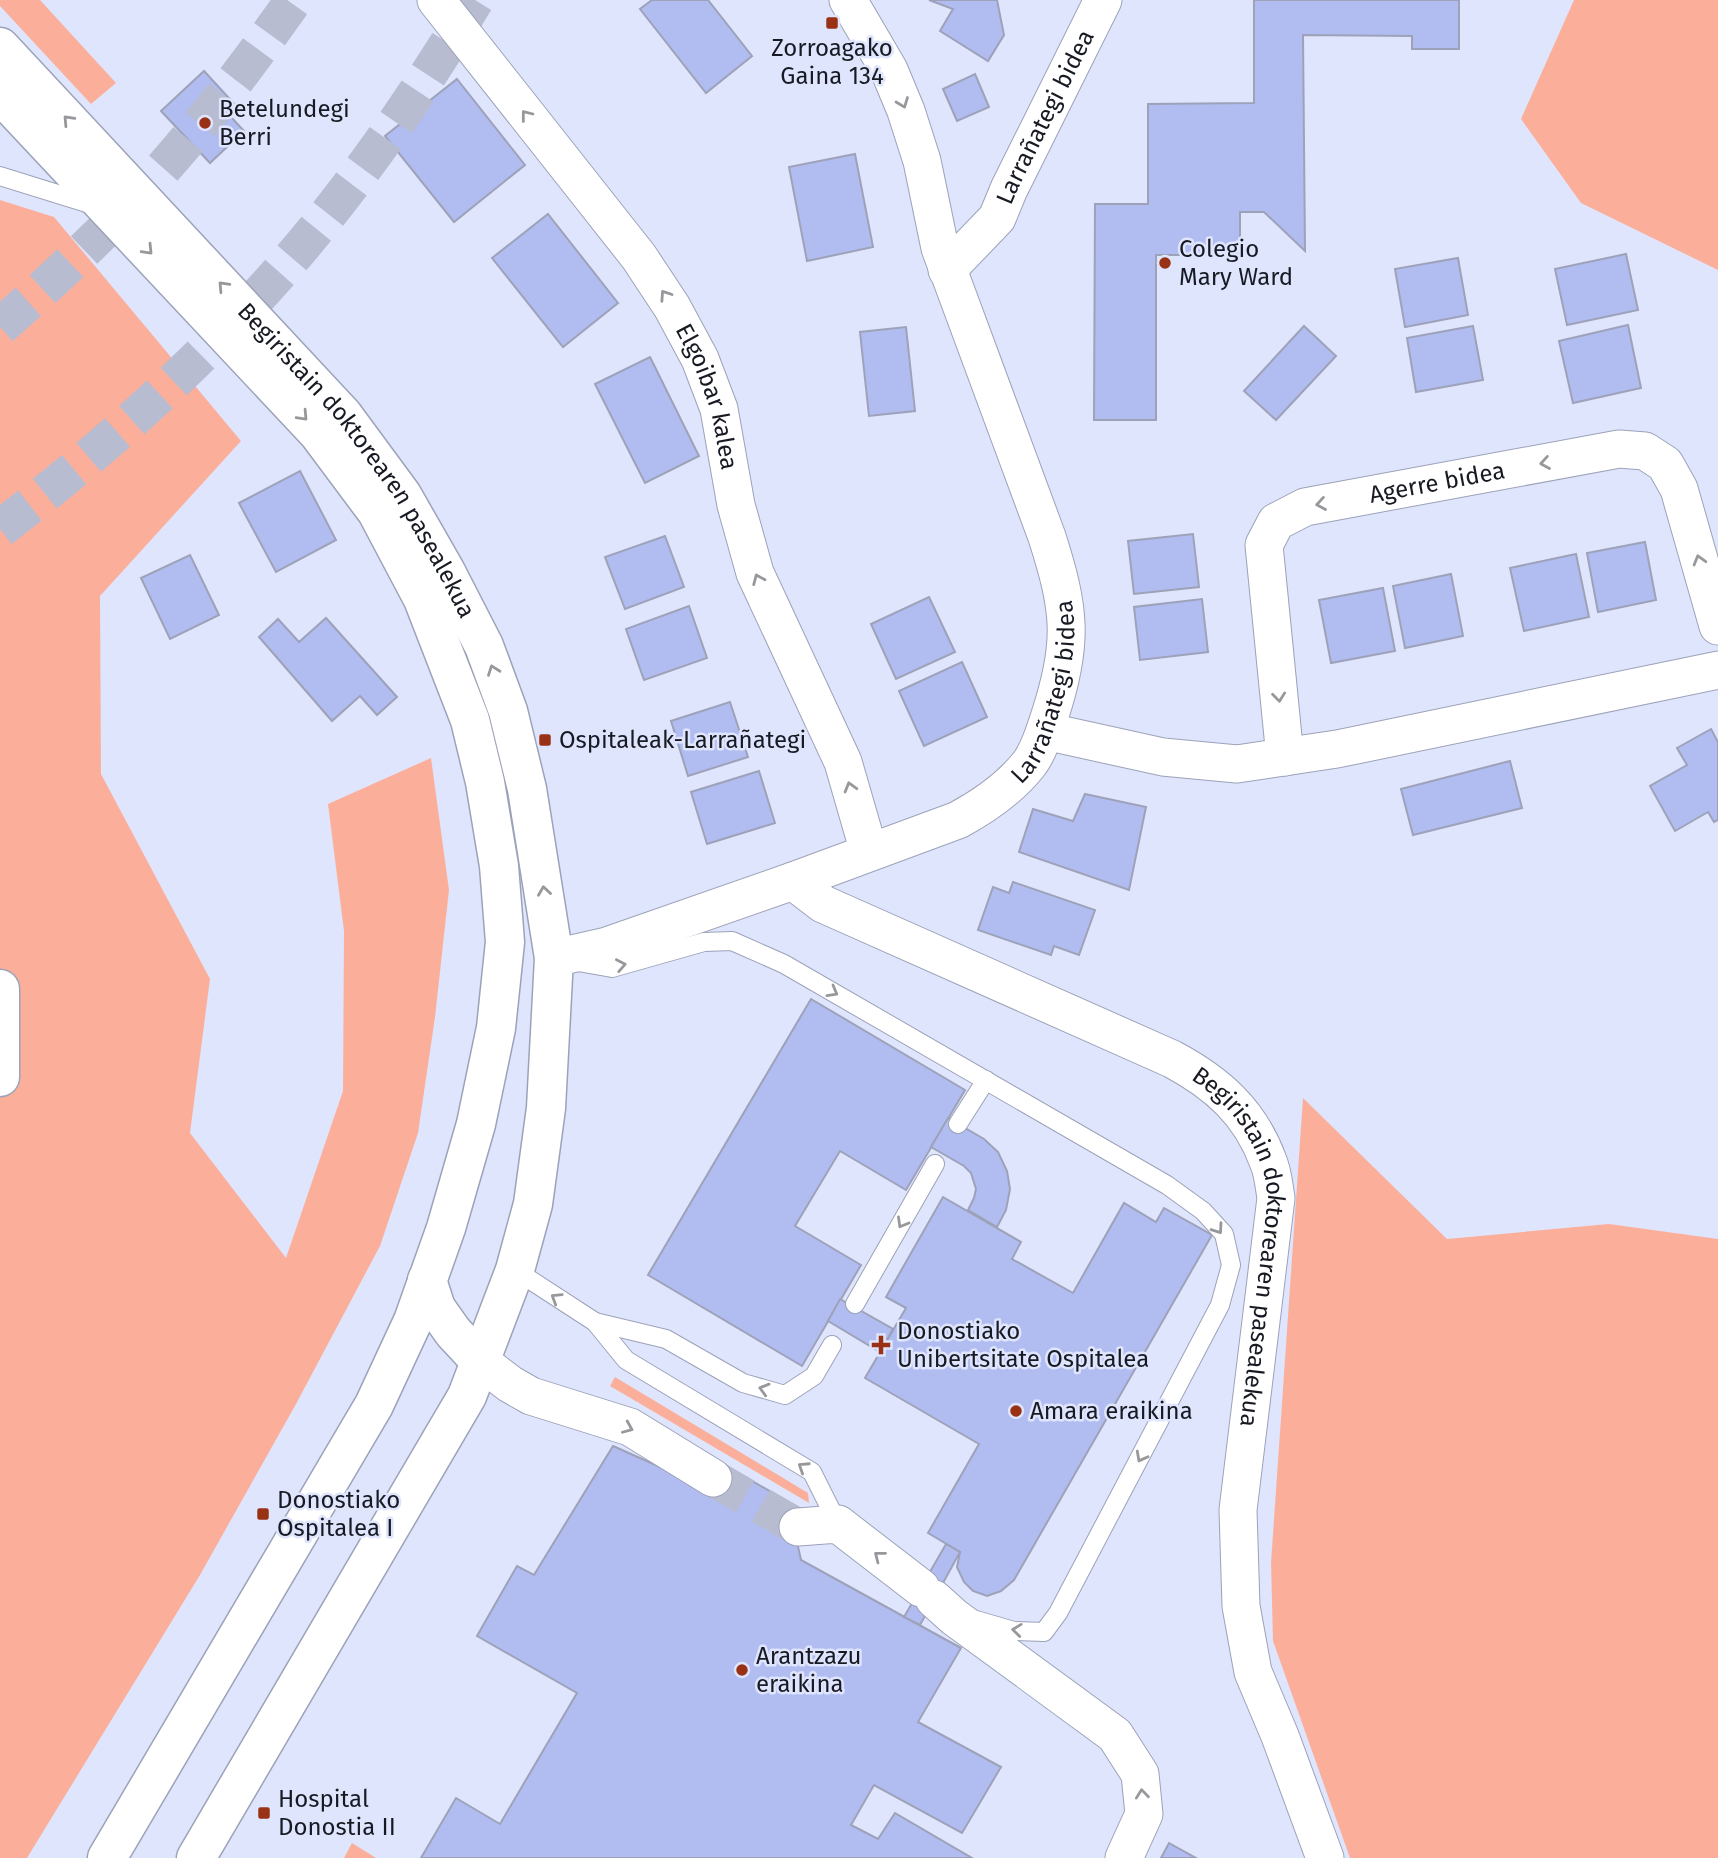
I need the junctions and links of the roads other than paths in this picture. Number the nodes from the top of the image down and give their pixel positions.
1 (436, 0) edge
2 (848, 0) edge
3 (1103, 0) edge
4 (0, 47) edge
5 (0, 94) edge
6 (0, 176) edge
7 (110, 210) junction
8 (947, 270) junction
9 (1718, 626) edge
10 (1718, 671) edge
11 (1045, 731) junction
12 (1285, 757) junction
13 (485, 782) junction
14 (869, 852) junction
15 (793, 881) junction
16 (554, 958) junction
17 (0, 989) edge
18 (496, 1028) junction
19 (0, 1077) edge
20 (986, 1080) junction
21 (485, 1085) junction
22 (958, 1124) dead end
23 (548, 1158) junction
24 (935, 1164) dead end
25 (465, 1166) junction
26 (521, 1275) junction
27 (427, 1280) junction
28 (855, 1304) dead end
29 (595, 1322) junction
30 (832, 1345) dead end
31 (487, 1366) junction
32 (713, 1478) tunnel mouth
33 (838, 1524) junction
34 (797, 1527) tunnel mouth
35 (934, 1599) junction
36 (88, 1858) edge
37 (107, 1858) edge
38 (196, 1858) edge
39 (215, 1858) edge
40 (1124, 1858) edge
41 (1325, 1858) edge

14 -> 1 street, Elgoibar kalea
2 -> 8 street
3 - 8 street, Larrañategi bidea
16 -> 4 main road, Begiristain doktorearen pasealekua
5 - 7 main road, Begiristain doktorearen pasealekua
6 - 7 lane
7 -> 13 main road, Begiristain doktorearen pasealekua
8 - 11 street, Larrañategi bidea
9 -> 12 street, Agerre bidea
10 - 12 street
11 - 12 street
11 - 14 street, Larrañategi bidea
13 - 16 main road, Begiristain doktorearen pasealekua
13 - 18 main road, Begiristain doktorearen pasealekua
14 - 15 street, Larrañategi bidea
15 - 16 street, Larrañategi bidea
15 - 41 street, Begiristain doktorearen pasealekua
16 - 18 main road, Begiristain doktorearen pasealekua
16 -> 20 lane
16 - 23 main road, Begiristain doktorearen pasealekua
17 - 19 main road
18 - 21 main road, Begiristain doktorearen pasealekua
20 - 22 lane
20 -> 35 lane
21 - 23 main road, Begiristain doktorearen pasealekua
21 - 25 main road, Begiristain doktorearen pasealekua
23 - 26 main road, Begiristain doktorearen pasealekua
24 -> 28 lane
25 - 27 main road, Begiristain doktorearen pasealekua
25 - 36 lane
29 -> 26 lane
26 - 31 main road, Begiristain doktorearen pasealekua
27 - 31 main road
27 - 37 main road, Begiristain doktorearen pasealekua
30 -> 29 lane
33 -> 29 lane
31 -> 32 street
31 - 38 main road, Begiristain doktorearen pasealekua
31 - 39 lane
33 - 34 street
35 -> 33 street
40 -> 35 street

